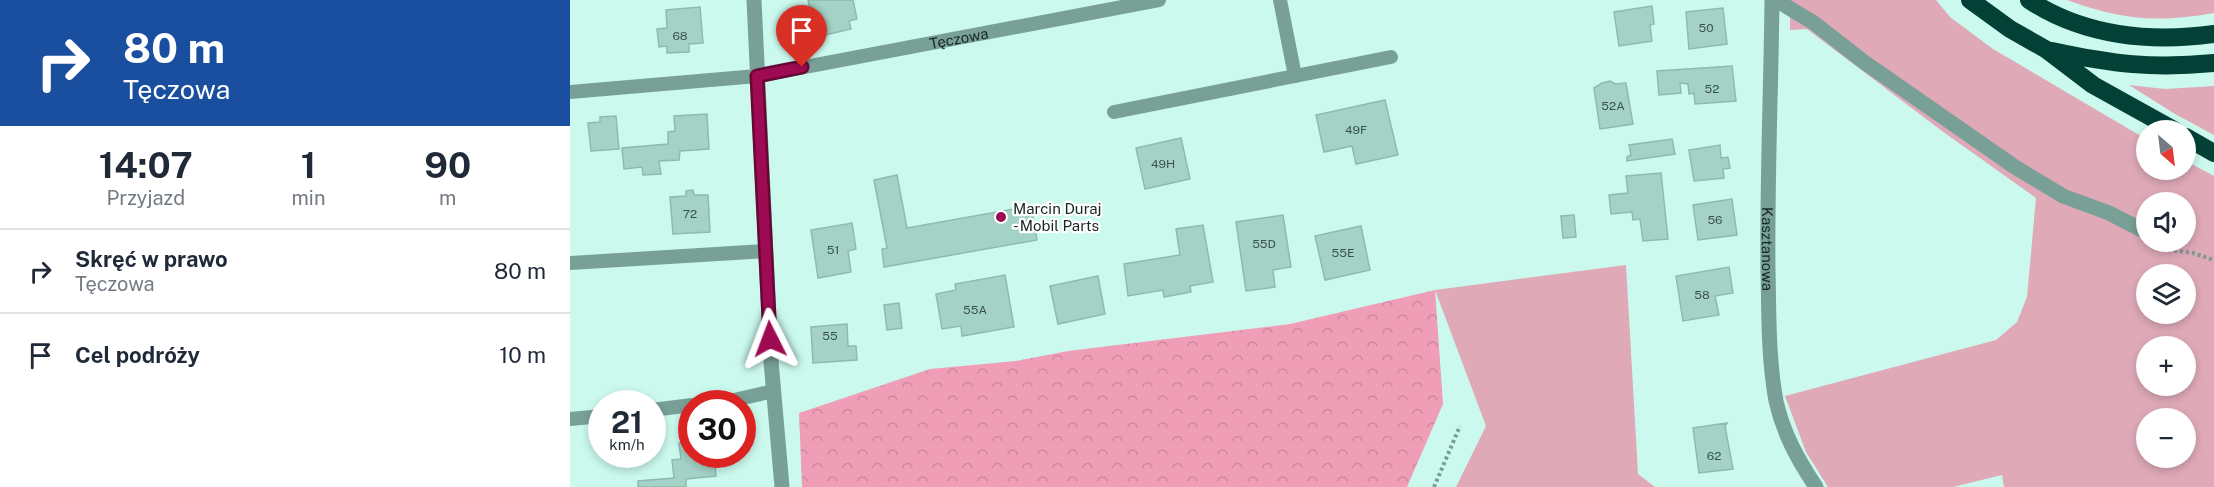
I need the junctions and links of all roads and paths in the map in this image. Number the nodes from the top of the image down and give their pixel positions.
1 (754, 0) edge
2 (1159, 0) edge
3 (1280, 0) edge
4 (1774, 0) edge
5 (1970, 0) edge
6 (2029, 0) edge
7 (2214, 34) edge
8 (2047, 50) junction
9 (1391, 57) dead end
10 (2214, 63) edge
11 (757, 76) junction
12 (1295, 76) junction
13 (570, 92) edge
14 (1114, 112) dead end
15 (2156, 120) edge
16 (2196, 143) edge
17 (2214, 153) edge
18 (2136, 230) edge
19 (766, 251) junction
20 (2188, 252) edge
21 (2214, 260) edge
22 (570, 263) edge
23 (774, 391) junction
24 (756, 395) edge
25 (588, 417) edge
26 (570, 419) edge
27 (1460, 426) dead end
28 (782, 487) edge
29 (1434, 487) edge
30 (1816, 487) edge

1 - 11 street
2 - 11 lane, Tęczowa
3 - 12 lane
4 - 18 street
4 - 30 street, Kasztanowa
5 - 8 highway
6 - 7 highway
8 - 10 highway
8 - 15 highway
9 - 12 lane
11 - 13 lane, Tęczowa
11 - 19 street
12 - 14 lane
16 - 17 highway
19 - 22 lane
19 - 23 street
20 - 21 path
23 - 24 lane
23 - 28 street
25 - 26 lane
27 - 29 path

